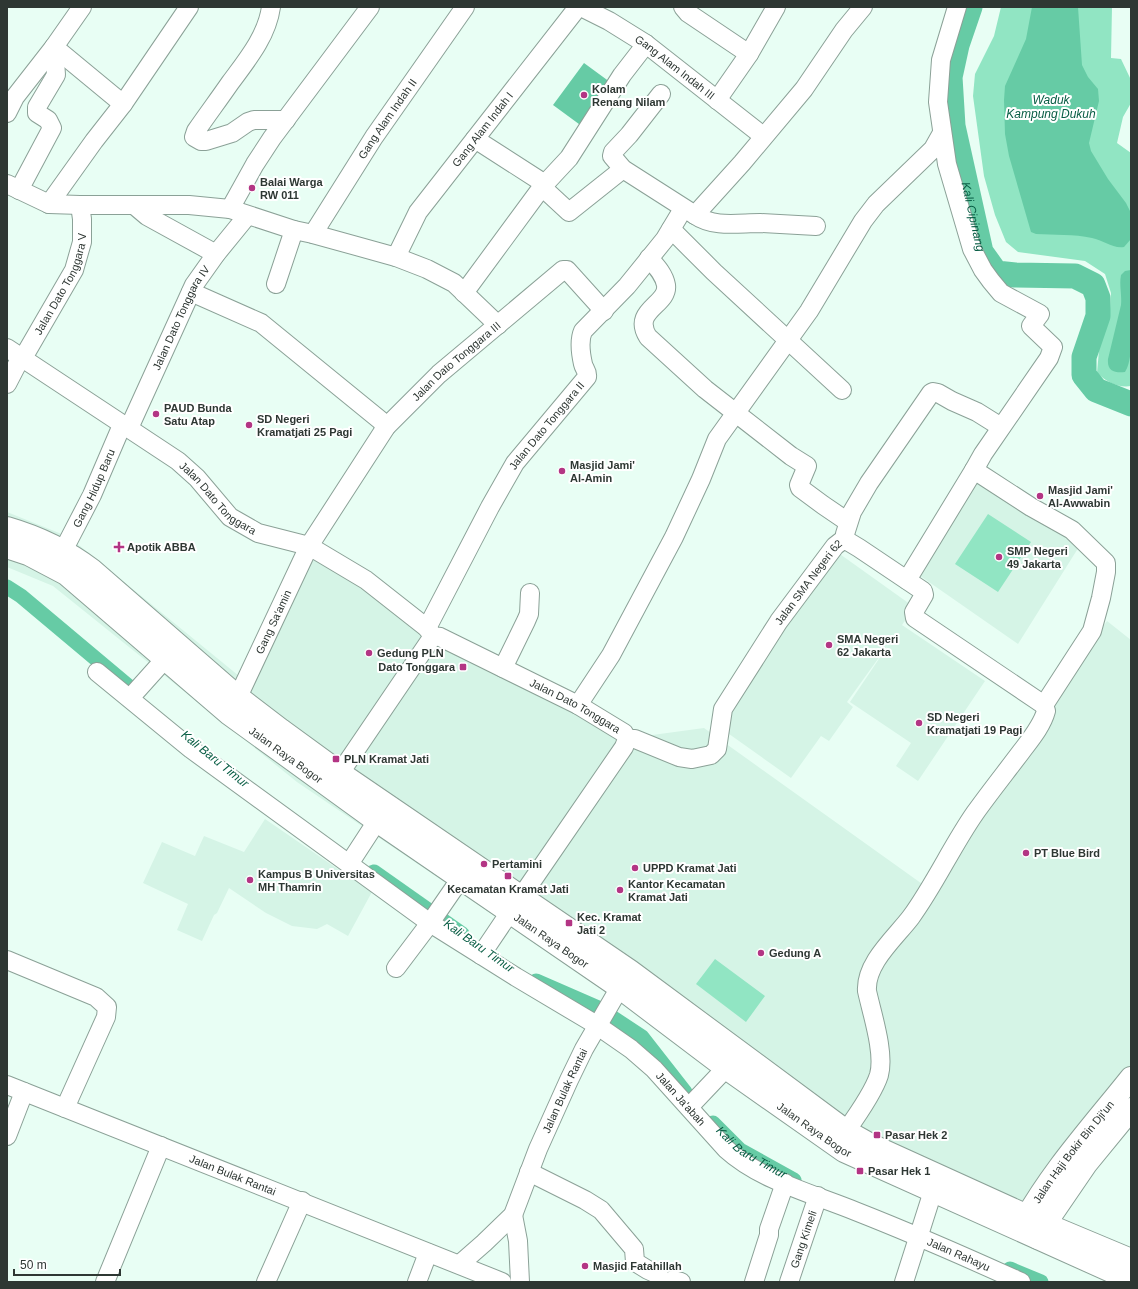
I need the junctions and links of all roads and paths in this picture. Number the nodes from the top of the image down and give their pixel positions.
1 (82, 7) edge
2 (189, 7) edge
3 (271, 7) edge
4 (370, 7) edge
5 (465, 7) edge
6 (580, 7) edge
7 (683, 7) edge
8 (776, 7) edge
9 (863, 7) edge
10 (957, 7) edge
11 (646, 44) junction
12 (54, 47) junction
13 (749, 54) junction
14 (661, 94) dead end
15 (717, 100) junction
16 (123, 104) junction
17 (7, 113) edge
18 (286, 120) junction
19 (942, 133) junction
20 (763, 136) junction
21 (474, 139) junction
22 (623, 169) junction
23 (544, 185) junction
24 (13, 187) edge
25 (49, 204) junction
26 (134, 205) junction
27 (80, 206) junction
28 (230, 209) junction
29 (689, 212) junction
30 (248, 216) junction
31 (816, 226) dead end
32 (671, 229) junction
33 (294, 230) junction
34 (313, 234) junction
35 (216, 254) junction
36 (396, 257) junction
37 (650, 258) junction
38 (276, 284) dead end
39 (191, 292) junction
40 (464, 293) junction
41 (604, 311) junction
42 (498, 325) junction
43 (789, 341) junction
44 (17, 354) edge
45 (7, 384) edge
46 (842, 390) dead end
47 (735, 413) junction
48 (125, 426) junction
49 (386, 427) junction
50 (1001, 428) junction
51 (974, 470) junction
52 (7, 528) edge
53 (846, 531) junction
54 (309, 546) junction
55 (7, 547) edge
56 (63, 551) junction
57 (907, 580) junction
58 (530, 593) dead end
59 (430, 632) junction
60 (165, 659) junction
61 (503, 668) junction
62 (97, 672) dead end
63 (135, 693) junction
64 (238, 697) junction
65 (578, 705) junction
66 (1044, 705) junction
67 (627, 739) junction
68 (340, 773) junction
69 (391, 822) junction
70 (352, 859) junction
71 (461, 878) junction
72 (516, 905) junction
73 (434, 918) junction
74 (483, 951) junction
75 (7, 960) edge
76 (396, 968) dead end
77 (611, 1001) junction
78 (726, 1068) junction
79 (1131, 1078) edge
80 (7, 1085) edge
81 (24, 1092) junction
82 (693, 1102) junction
83 (65, 1108) junction
84 (1131, 1109) edge
85 (846, 1131) junction
86 (7, 1136) edge
87 (161, 1146) junction
88 (529, 1172) junction
89 (784, 1183) junction
90 (933, 1191) junction
91 (818, 1196) junction
92 (302, 1201) junction
93 (513, 1215) junction
94 (1033, 1227) junction
95 (920, 1231) junction
96 (428, 1253) junction
97 (460, 1264) junction
98 (1126, 1268) edge
99 (671, 1279) edge
100 (105, 1282) edge
101 (266, 1282) edge
102 (417, 1282) edge
103 (502, 1282) edge
104 (520, 1282) edge
105 (754, 1282) edge
106 (789, 1282) edge
107 (904, 1282) edge
108 (1020, 1282) edge

1 - 12 street
2 - 16 street
3 - 18 street
4 - 18 street
5 - 34 street, Gang Alam Indah II
6 - 11 street, Gang Alam Indah III
6 - 21 street, Gang Alam Indah I
7 - 13 street
8 - 13 street
9 - 20 street
10 - 19 street
11 - 15 street, Gang Alam Indah III
11 - 23 street
12 - 16 street
12 - 17 street
12 - 24 street
13 - 15 street
14 - 22 street
15 - 20 street, Gang Alam Indah III
16 - 25 street
18 - 28 street
19 - 43 street
19 - 50 street
20 - 29 street
21 - 23 street
21 - 36 street, Gang Alam Indah I
22 - 23 street
22 - 29 street
23 - 40 street
24 - 25 street
25 - 27 street
26 - 27 street
26 - 28 street
26 - 35 street
27 - 44 street, Jalan Dato Tonggara V
28 - 30 street
29 - 31 street
29 - 32 street
30 - 33 street, Jalan Dato Tonggara III
30 - 35 street, Jalan Dato Tonggara IV
32 - 37 street
32 - 43 street
33 - 34 street, Jalan Dato Tonggara III
33 - 38 street
34 - 36 street, Jalan Dato Tonggara III
35 - 39 street, Jalan Dato Tonggara IV
36 - 40 street, Jalan Dato Tonggara III
37 - 41 street
37 - 47 street
39 - 48 street, Jalan Dato Tonggara IV
39 - 49 street
40 - 42 street, Jalan Dato Tonggara III
41 - 42 street
41 - 59 street, Jalan Dato Tonggara II
42 - 49 street, Jalan Dato Tonggara III
43 - 46 street
43 - 47 street
44 - 45 street, Jalan Dato Tonggara V
44 - 48 street, Jalan Dato Tonggara
47 - 53 street
47 - 65 street
48 - 54 street, Jalan Dato Tonggara
48 - 56 street, Gang Hidup Baru
49 - 54 street, Jalan Dato Tonggara III
50 - 51 street
50 - 53 street
51 - 57 street
51 - 66 street
52 - 56 main road, Jalan Raya Bogor
53 - 57 street, Jalan SMA Negeri 62
53 - 67 street, Jalan SMA Negeri 62
54 - 59 street, Jalan Dato Tonggara
54 - 64 street, Gang Sa'amin
55 - 60 main road, Jalan Raya Bogor
56 - 64 main road, Jalan Raya Bogor
57 - 66 street, Jalan SMA Negeri 62
58 - 61 street
59 - 61 street, Jalan Dato Tonggara
59 - 68 street
60 - 63 street
60 - 69 main road, Jalan Raya Bogor
61 - 65 street, Jalan Dato Tonggara
62 - 63 street, Jalan Ja'abah
63 - 70 street, Jalan Ja'abah
64 - 68 main road, Jalan Raya Bogor
65 - 67 street, Jalan Dato Tonggara
66 - 85 street
67 - 72 street, Jalan Dato Tonggara
68 - 69 main road, Jalan Raya Bogor
69 - 70 street
69 - 71 main road, Jalan Raya Bogor
69 - 72 main road, Jalan Raya Bogor
70 - 73 street, Jalan Ja'abah
71 - 72 main road, Jalan Raya Bogor
71 - 73 street
72 - 74 street, Jalan Dato Tonggara
72 - 77 main road, Jalan Raya Bogor
73 - 74 street, Jalan Ja'abah
73 - 76 street
74 - 77 street, Jalan Ja'abah
75 - 83 street
77 - 78 main road, Jalan Raya Bogor
77 - 82 street, Jalan Ja'abah
77 - 85 main road, Jalan Raya Bogor
77 - 88 street, Jalan Bulak Rantai
78 - 82 street
78 - 90 main road, Jalan Raya Bogor
79 - 94 main road, Jalan Haji Bokir Bin Dji'un
80 - 81 street, Jalan Bulak Rantai
81 - 83 street, Jalan Bulak Rantai
81 - 86 street
82 - 89 street, Jalan Ja'abah
83 - 87 street, Jalan Bulak Rantai
84 - 94 main road, Jalan Haji Bokir Bin Dji'un
85 - 94 main road, Jalan Raya Bogor
87 - 92 street, Jalan Bulak Rantai
87 - 100 street
88 - 93 street, Jalan Bulak Rantai
88 - 99 street
89 - 91 street, Jalan Ja'abah
89 - 105 street
90 - 94 main road, Jalan Raya Bogor
90 - 95 street
91 - 95 street, Jalan Ja'abah
91 - 106 street, Gang Kimeli
92 - 96 street, Jalan Bulak Rantai
92 - 101 street
93 - 97 street, Jalan Bulak Rantai
93 - 104 street
94 - 98 main road, Jalan Raya Bogor
95 - 107 street
95 - 108 street, Jalan Rahayu
96 - 97 street, Jalan Bulak Rantai
96 - 102 street
97 - 103 street, Jalan Bulak Rantai

